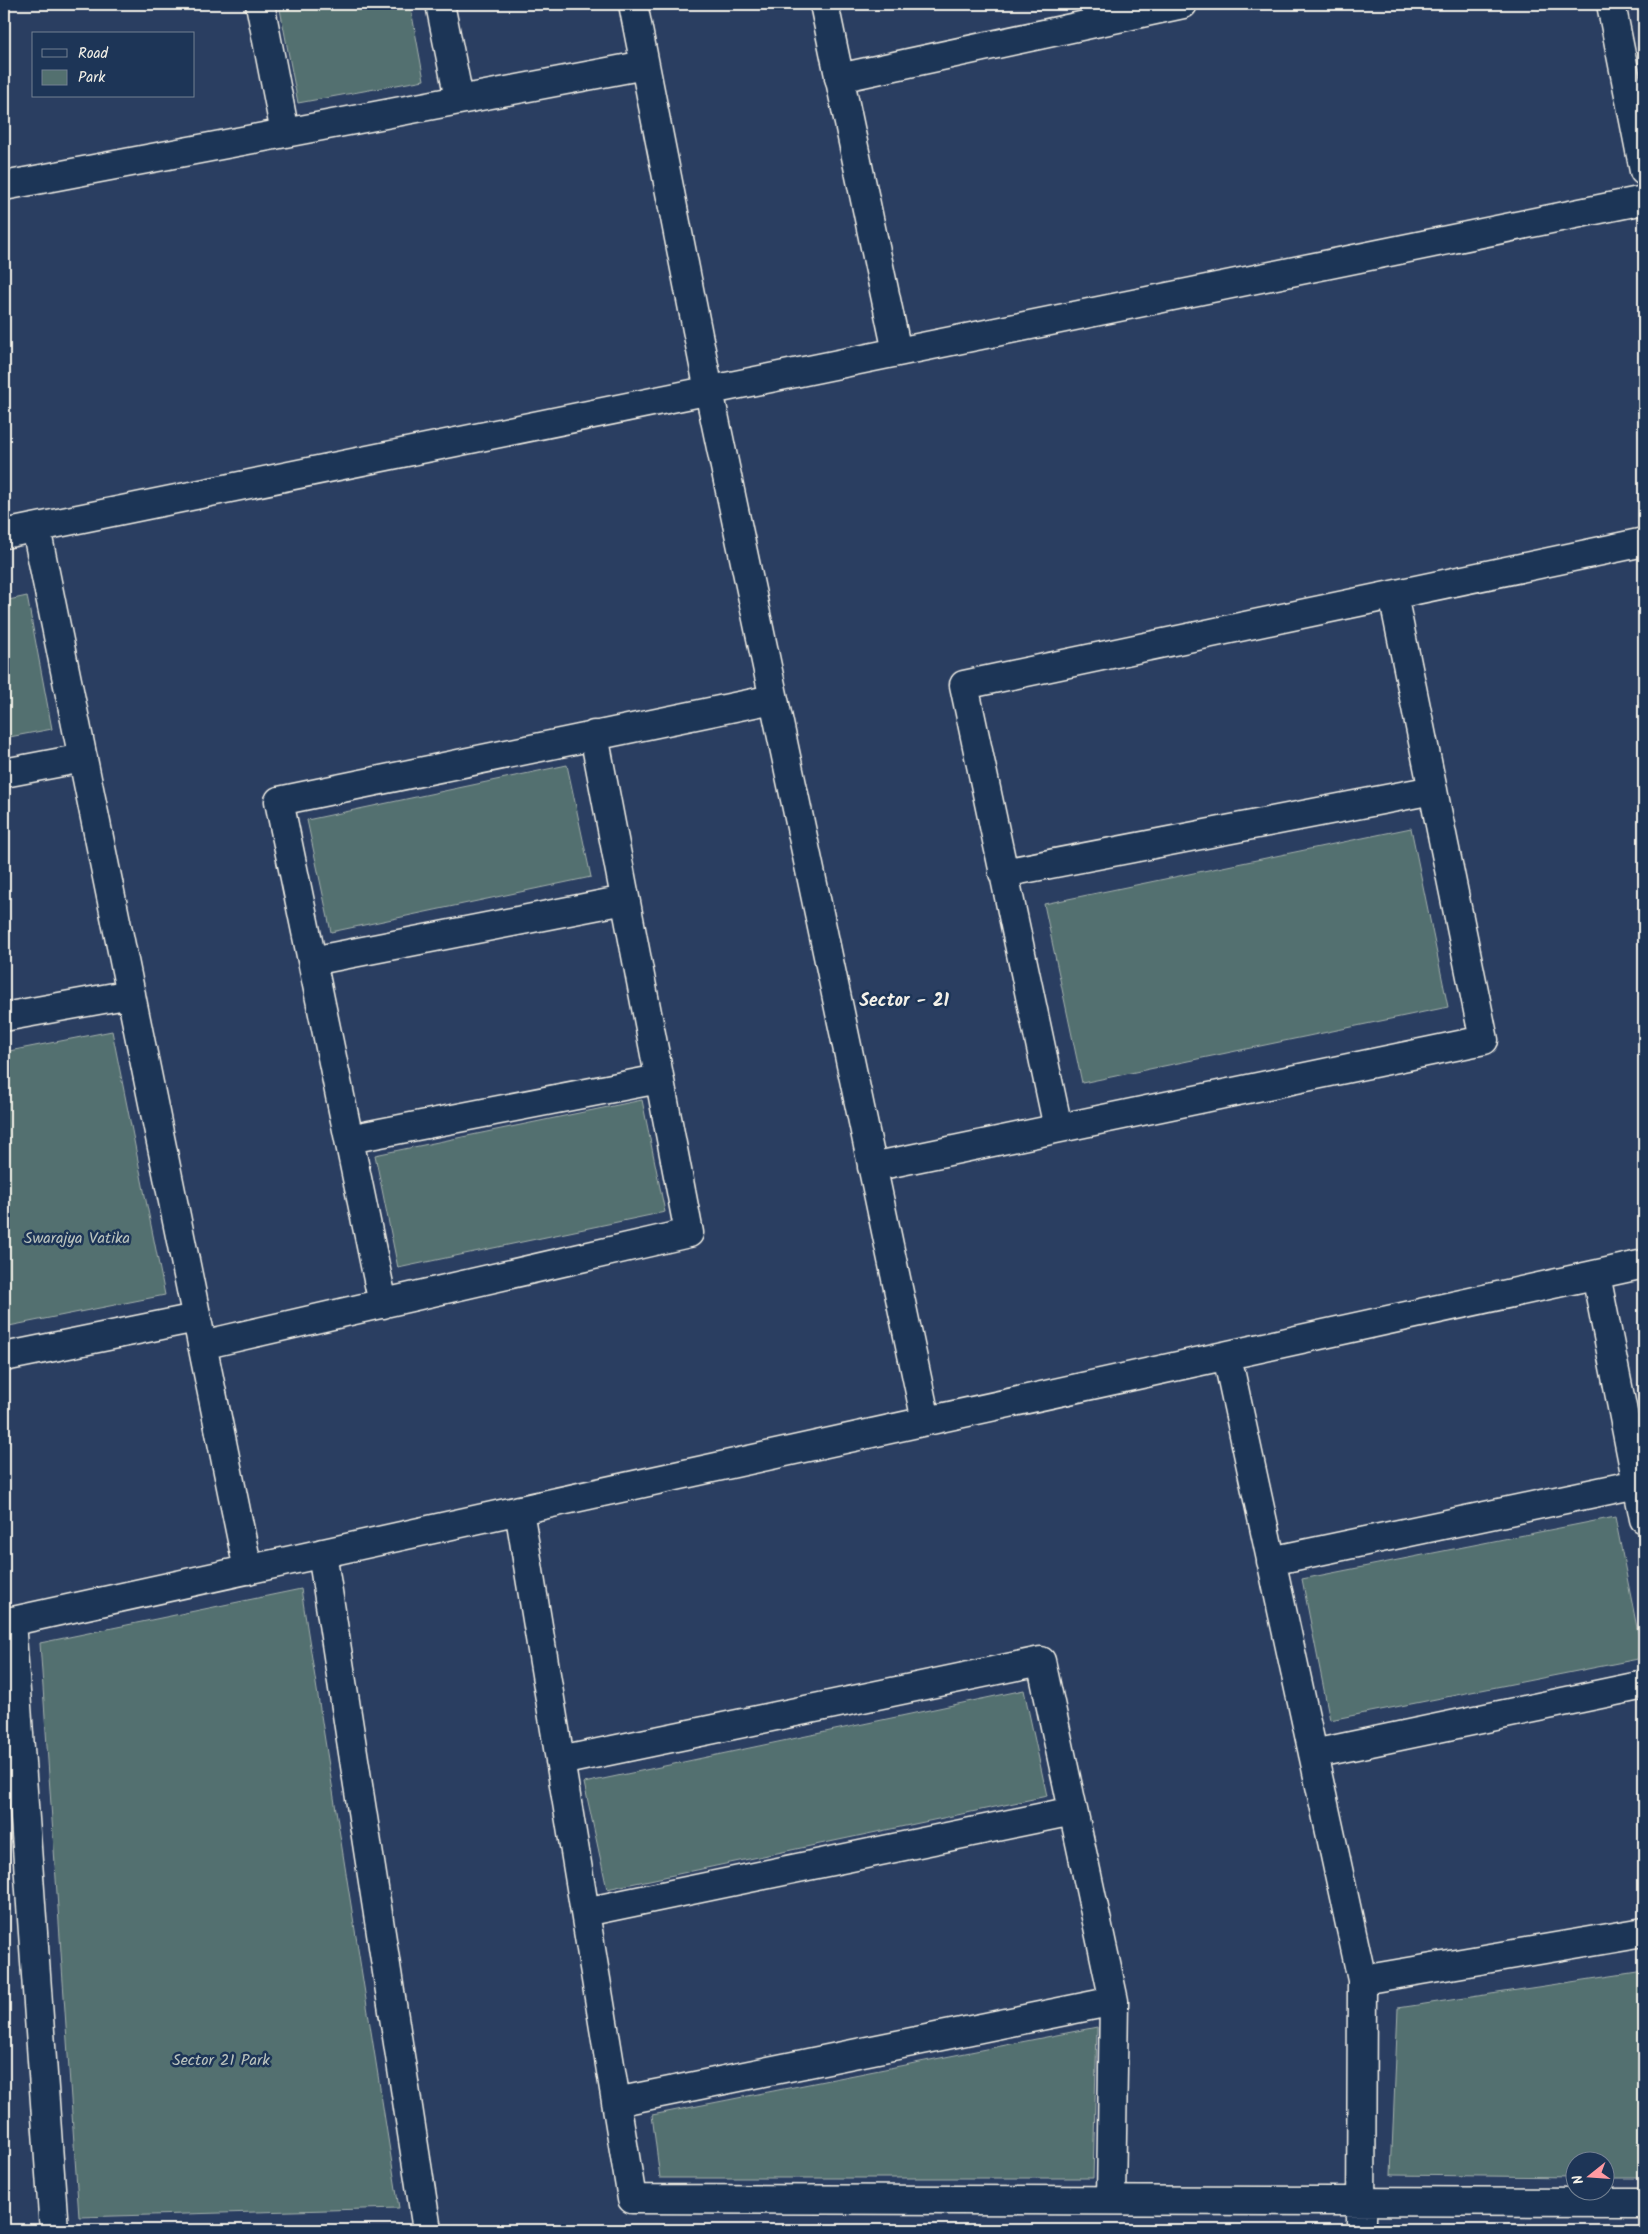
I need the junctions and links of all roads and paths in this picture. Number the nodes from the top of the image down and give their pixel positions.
1 (260, 4) edge
2 (440, 4) edge
3 (633, 4) edge
4 (824, 4) edge
5 (1183, 4) edge
6 (1611, 4) edge
7 (1130, 9) edge
8 (645, 64) junction
9 (839, 78) junction
10 (459, 100) junction
11 (285, 133) junction
12 (1644, 171) edge
13 (4, 186) edge
14 (1644, 200) edge
15 (897, 352) junction
16 (709, 391) junction
17 (36, 528) junction
18 (4, 534) edge
19 (1644, 542) edge
20 (1393, 595) junction
21 (773, 698) junction
22 (594, 736) junction
23 (83, 758) junction
24 (4, 773) edge
25 (1433, 790) junction
26 (1003, 873) junction
27 (625, 900) junction
28 (312, 961) junction
29 (131, 994) junction
30 (4, 1017) edge
31 (659, 1079) junction
32 (1058, 1128) junction
33 (349, 1138) junction
34 (872, 1167) junction
35 (1644, 1264) edge
36 (1596, 1275) junction
37 (383, 1304) junction
38 (196, 1318) junction
39 (202, 1345) junction
40 (1227, 1356) junction
41 (4, 1357) edge
42 (926, 1421) junction
43 (1637, 1484) junction
44 (519, 1510) junction
45 (1644, 1519) edge
46 (322, 1553) junction
47 (1272, 1560) junction
48 (248, 1570) junction
49 (7, 1622) edge
50 (1644, 1685) edge
51 (1313, 1754) junction
52 (560, 1761) junction
53 (1073, 1811) junction
54 (585, 1912) junction
55 (1644, 1932) edge
56 (1362, 1980) junction
57 (1114, 2001) junction
58 (616, 2102) junction
59 (1111, 2200) junction
60 (1361, 2201) junction
61 (1644, 2202) edge
62 (54, 2230) edge
63 (427, 2230) edge
64 (1361, 2230) edge

1 - 11 street
2 - 10 street
3 - 8 street
4 - 9 street
5 - 7 street
6 - 12 street
7 - 9 street
8 - 10 street
8 - 16 street
9 - 15 street
10 - 11 street
11 - 13 street
14 - 15 street
15 - 16 street
16 - 17 street
16 - 21 street
17 - 18 street
17 - 23 street
19 - 20 street
20 - 25 street
20 - 26 street
21 - 22 street
21 - 34 street
22 - 27 street
22 - 28 street
23 - 24 street
23 - 29 street
25 - 26 street
25 - 32 street
26 - 32 street
27 - 28 street
27 - 31 street
28 - 33 street
29 - 30 street
29 - 38 street
31 - 33 street
31 - 37 street
32 - 34 street
33 - 37 street
34 - 42 street
35 - 36 street
36 - 40 street
36 - 43 street
37 - 39 street
38 - 39 street
38 - 41 street
39 - 48 street
40 - 42 street
40 - 47 street
42 - 44 street
43 - 45 street
43 - 47 street
44 - 46 street
44 - 52 street
46 - 48 street
46 - 63 street
47 - 51 street
48 - 49 street
49 - 62 street
50 - 51 street
51 - 56 street
52 - 53 street
52 - 54 street
53 - 54 street
53 - 57 street
54 - 58 street
55 - 56 street
56 - 60 street
57 - 58 street
57 - 59 street
58 - 59 street
59 - 60 street
60 - 61 street
60 - 64 street

